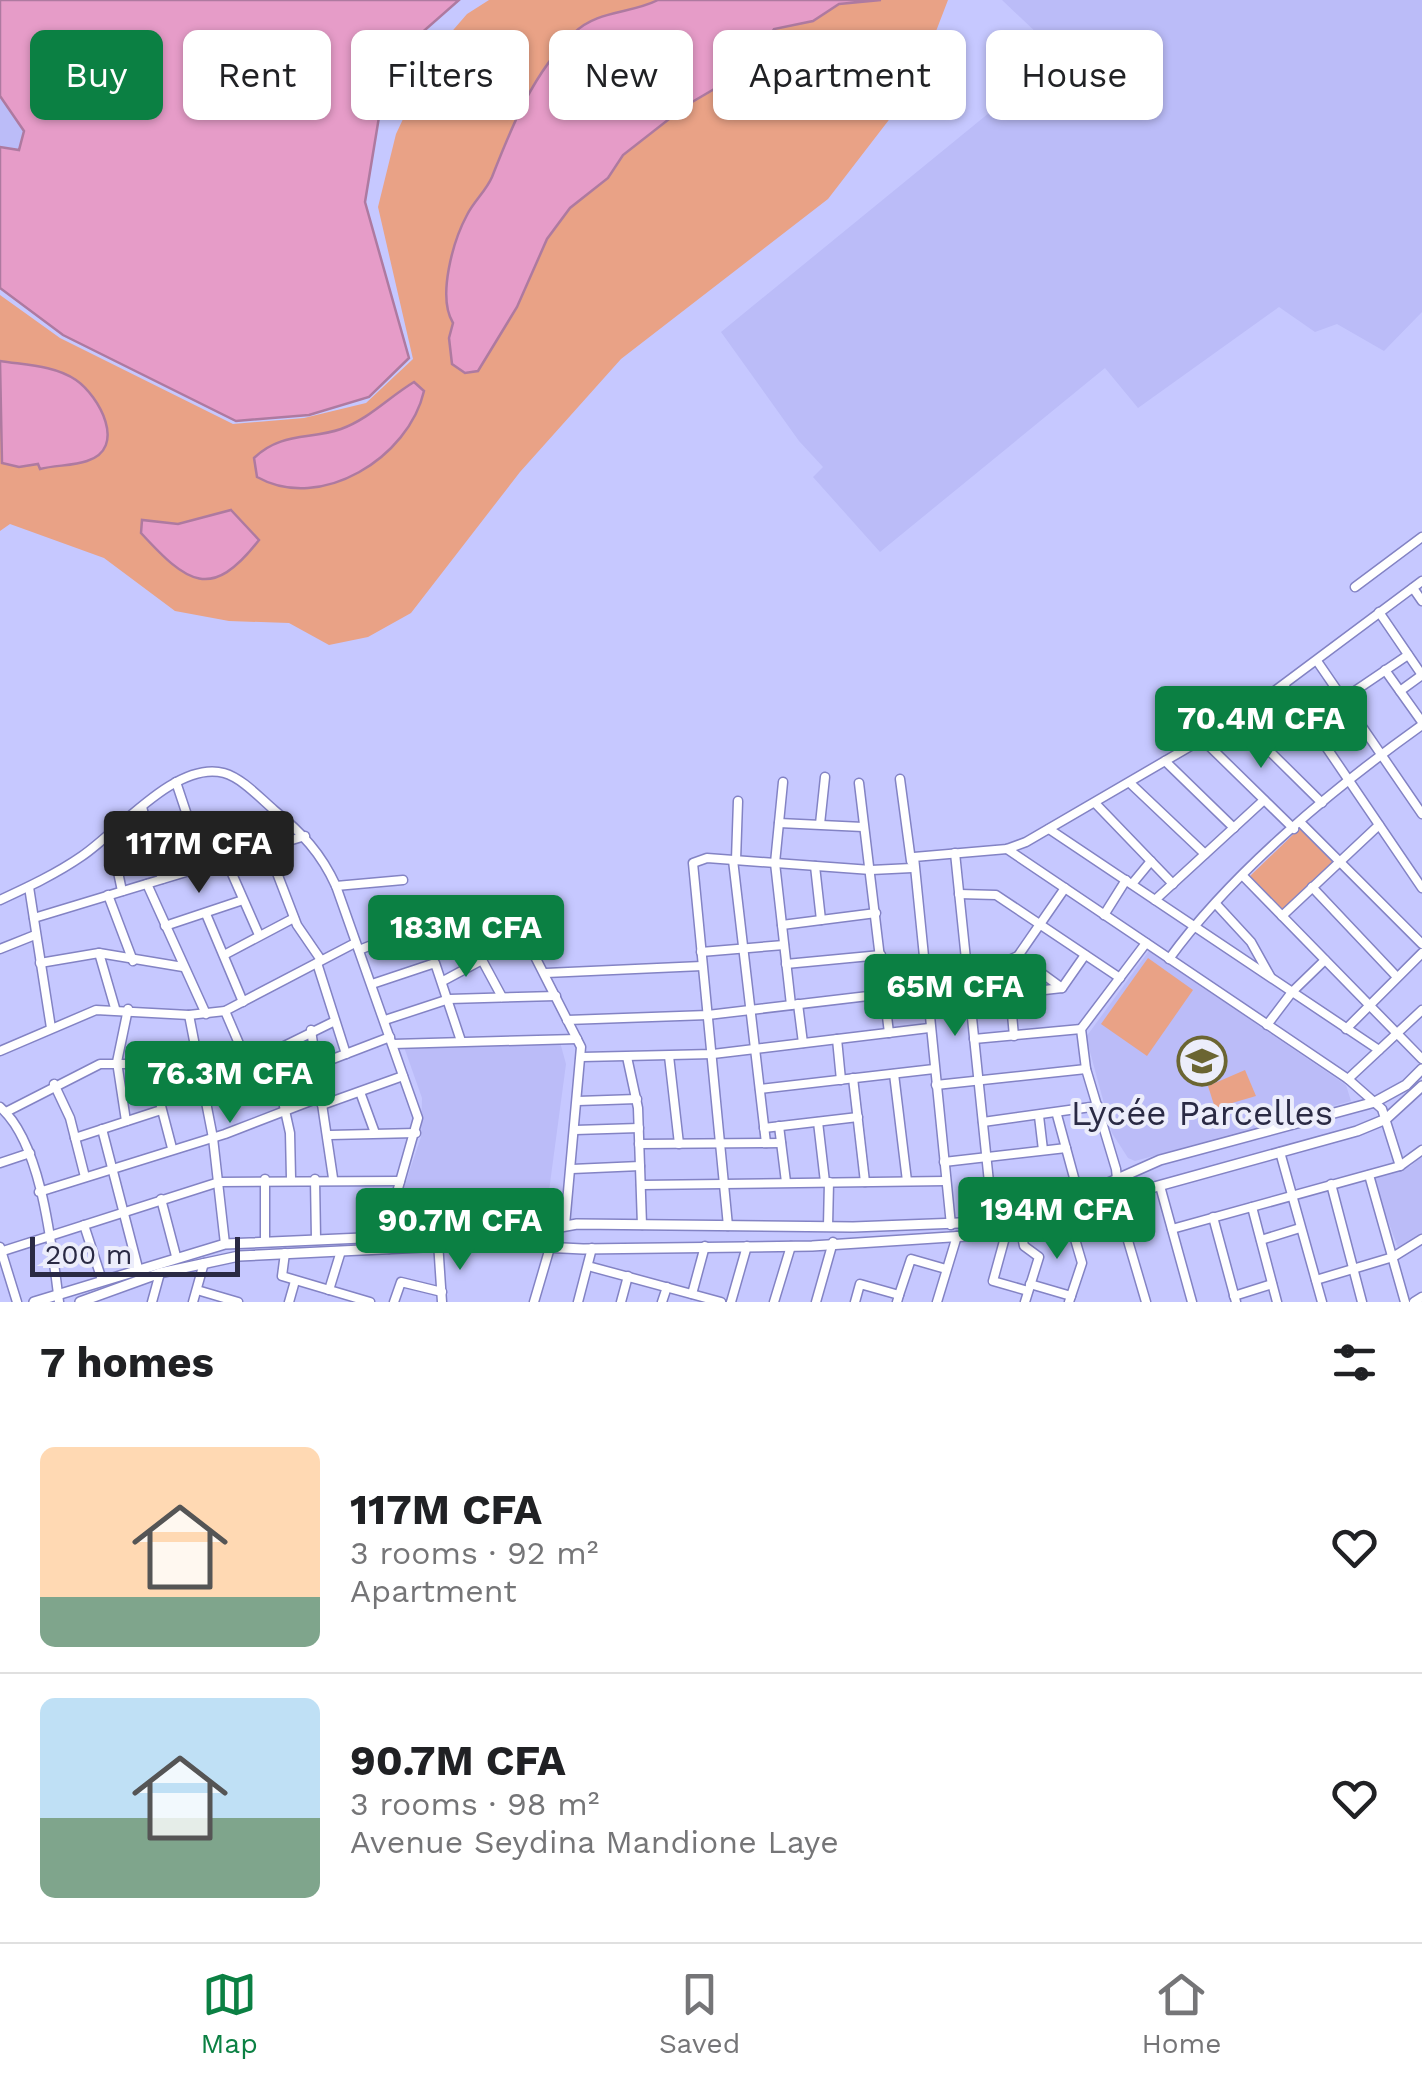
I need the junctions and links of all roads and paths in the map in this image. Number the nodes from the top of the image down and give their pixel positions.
1 (1422, 537) edge
2 (1422, 582) edge
3 (1356, 587) dead end
4 (1413, 588) junction
5 (1422, 600) edge
6 (1379, 612) junction
7 (1408, 655) junction
8 (1317, 661) junction
9 (1385, 670) junction
10 (1422, 675) edge
11 (1284, 685) junction
12 (1400, 691) junction
13 (1343, 699) junction
14 (1237, 720) junction
15 (1422, 724) edge
16 (1202, 740) junction
17 (1381, 754) junction
18 (1165, 761) junction
19 (825, 777) dead end
20 (900, 778) dead end
21 (1348, 778) junction
22 (176, 782) junction
23 (783, 782) dead end
24 (859, 783) dead end
25 (1130, 783) junction
26 (1264, 800) junction
27 (738, 801) dead end
28 (1096, 803) junction
29 (1322, 803) junction
30 (142, 807) junction
31 (1422, 814) edge
32 (779, 822) junction
33 (820, 824) junction
34 (1379, 825) junction
35 (1298, 826) junction
36 (863, 827) junction
37 (1050, 828) junction
38 (1234, 828) junction
39 (110, 834) junction
40 (304, 836) junction
41 (150, 838) junction
42 (267, 848) junction
43 (114, 849) junction
44 (1007, 849) junction
45 (251, 852) junction
46 (955, 853) junction
47 (1205, 854) junction
48 (226, 860) junction
49 (735, 860) junction
50 (1341, 860) junction
51 (1151, 861) junction
52 (775, 864) junction
53 (911, 864) junction
54 (814, 866) junction
55 (1422, 868) edge
56 (872, 870) junction
57 (1413, 875) junction
58 (1244, 877) junction
59 (162, 879) junction
60 (404, 880) dead end
61 (1129, 882) junction
62 (147, 884) junction
63 (1173, 884) junction
64 (29, 886) junction
65 (336, 886) junction
66 (1065, 888) junction
67 (1312, 888) junction
68 (1422, 888) edge
69 (122, 890) junction
70 (959, 894) junction
71 (108, 896) junction
72 (0, 900) edge
73 (243, 900) junction
74 (1155, 900) junction
75 (1216, 904) junction
76 (876, 913) junction
77 (206, 914) junction
78 (1104, 914) junction
79 (1282, 916) junction
80 (34, 918) junction
81 (294, 918) junction
82 (821, 920) junction
83 (782, 924) junction
84 (1040, 924) junction
85 (165, 926) junction
86 (420, 926) dead end
87 (1194, 926) junction
88 (36, 935) junction
89 (258, 935) junction
90 (525, 937) dead end
91 (1146, 943) junction
92 (1422, 944) edge
93 (784, 945) junction
94 (357, 946) junction
95 (743, 948) junction
96 (0, 949) edge
97 (701, 952) junction
98 (99, 953) junction
99 (1422, 953) edge
100 (224, 955) junction
101 (880, 955) junction
102 (1085, 955) junction
103 (1018, 956) junction
104 (1169, 958) junction
105 (1326, 960) junction
106 (134, 961) junction
107 (1007, 961) junction
108 (319, 962) junction
109 (40, 963) junction
110 (786, 964) junction
111 (966, 965) junction
112 (702, 966) junction
113 (183, 967) junction
114 (923, 969) junction
115 (882, 973) junction
116 (546, 974) junction
117 (1397, 977) junction
118 (1120, 978) junction
119 (1272, 978) junction
120 (443, 981) junction
121 (372, 984) junction
122 (1062, 988) junction
123 (1292, 992) junction
124 (885, 994) junction
125 (1010, 994) junction
126 (556, 996) junction
127 (502, 997) junction
128 (450, 999) junction
129 (244, 1002) junction
130 (795, 1004) junction
131 (1369, 1006) junction
132 (115, 1008) junction
133 (128, 1009) junction
134 (750, 1010) junction
135 (1422, 1010) edge
136 (224, 1011) junction
137 (206, 1014) junction
138 (708, 1014) junction
139 (189, 1015) junction
140 (385, 1020) junction
141 (567, 1020) junction
142 (335, 1021) junction
143 (1267, 1024) junction
144 (50, 1028) junction
145 (930, 1028) junction
146 (1346, 1028) junction
147 (1081, 1029) junction
148 (312, 1030) junction
149 (889, 1033) junction
150 (1398, 1034) junction
151 (1014, 1036) junction
152 (577, 1039) junction
153 (837, 1039) junction
154 (974, 1039) junction
155 (392, 1040) junction
156 (461, 1041) junction
157 (803, 1043) junction
158 (755, 1049) junction
159 (1378, 1050) junction
160 (0, 1051) edge
161 (272, 1052) junction
162 (346, 1054) junction
163 (713, 1054) junction
164 (669, 1056) junction
165 (627, 1057) junction
166 (582, 1058) junction
167 (1422, 1059) edge
168 (116, 1062) junction
169 (150, 1064) junction
170 (197, 1064) junction
171 (317, 1065) junction
172 (934, 1069) junction
173 (1086, 1069) junction
174 (1422, 1069) edge
175 (894, 1074) junction
176 (404, 1076) junction
177 (853, 1078) junction
178 (1348, 1079) junction
179 (841, 1080) junction
180 (978, 1080) junction
181 (54, 1084) junction
182 (936, 1085) junction
183 (1422, 1086) edge
184 (760, 1089) junction
185 (360, 1092) junction
186 (206, 1097) junction
187 (578, 1100) junction
188 (637, 1100) junction
189 (322, 1101) junction
190 (1375, 1102) junction
191 (1098, 1106) junction
192 (3, 1109) edge
193 (161, 1110) junction
194 (284, 1111) junction
195 (1057, 1114) junction
196 (1038, 1116) junction
197 (858, 1117) junction
198 (1386, 1118) junction
199 (126, 1121) junction
200 (818, 1122) junction
201 (983, 1122) junction
202 (779, 1126) junction
203 (640, 1128) junction
204 (764, 1128) junction
205 (102, 1129) junction
206 (576, 1130) junction
207 (375, 1133) junction
208 (416, 1133) junction
209 (330, 1134) junction
210 (75, 1138) junction
211 (213, 1138) junction
212 (720, 1143) junction
213 (766, 1143) junction
214 (640, 1144) junction
215 (679, 1144) junction
216 (782, 1144) junction
217 (172, 1148) junction
218 (1066, 1148) junction
219 (1044, 1150) junction
220 (1422, 1150) edge
221 (1280, 1152) junction
222 (30, 1153) junction
223 (986, 1157) junction
224 (944, 1162) junction
225 (0, 1164) edge
226 (640, 1166) junction
227 (1400, 1166) junction
228 (112, 1168) junction
229 (572, 1169) junction
230 (1369, 1175) junction
231 (85, 1177) junction
232 (290, 1178) junction
233 (314, 1178) junction
234 (333, 1178) junction
235 (264, 1179) junction
236 (946, 1180) junction
237 (400, 1181) junction
238 (907, 1181) junction
239 (219, 1182) junction
240 (786, 1182) junction
241 (827, 1182) junction
242 (865, 1182) junction
243 (1118, 1182) junction
244 (724, 1183) junction
245 (1331, 1184) junction
246 (641, 1185) junction
247 (1160, 1186) junction
248 (40, 1192) junction
249 (1292, 1195) junction
250 (1079, 1196) junction
251 (1119, 1197) junction
252 (161, 1199) junction
253 (1252, 1207) junction
254 (123, 1212) junction
255 (1067, 1212) junction
256 (1214, 1218) junction
257 (993, 1220) junction
258 (84, 1225) junction
259 (565, 1225) junction
260 (642, 1225) junction
261 (951, 1225) junction
262 (728, 1226) junction
263 (828, 1226) junction
264 (1020, 1226) junction
265 (1300, 1228) junction
266 (1007, 1230) junction
267 (1172, 1230) junction
268 (436, 1232) junction
269 (388, 1235) junction
270 (957, 1236) junction
271 (47, 1237) junction
272 (316, 1239) junction
273 (1422, 1239) edge
274 (1261, 1240) junction
275 (265, 1242) junction
276 (834, 1242) junction
277 (225, 1244) junction
278 (551, 1244) junction
279 (705, 1246) junction
280 (747, 1246) junction
281 (791, 1246) junction
282 (439, 1247) junction
283 (592, 1248) junction
284 (389, 1249) junction
285 (0, 1250) edge
286 (341, 1250) junction
287 (285, 1253) junction
288 (176, 1256) junction
289 (1393, 1257) junction
290 (204, 1260) junction
291 (588, 1266) junction
292 (138, 1268) junction
293 (1354, 1268) junction
294 (946, 1269) junction
295 (160, 1273) junction
296 (628, 1276) junction
297 (102, 1280) junction
298 (1316, 1280) junction
299 (296, 1281) junction
300 (1272, 1284) junction
301 (667, 1286) junction
302 (1029, 1288) junction
303 (111, 1290) junction
304 (197, 1290) junction
305 (329, 1290) junction
306 (692, 1294) junction
307 (442, 1297) edge
308 (1422, 1297) edge
309 (58, 1298) edge
310 (702, 1299) edge
311 (1070, 1299) edge
312 (1235, 1299) edge
313 (357, 1300) edge
314 (899, 1300) edge
315 (17, 1302) edge
316 (34, 1302) edge
317 (80, 1302) edge
318 (107, 1302) edge
319 (152, 1302) edge
320 (193, 1302) edge
321 (236, 1302) edge
322 (289, 1302) edge
323 (370, 1302) edge
324 (394, 1302) edge
325 (534, 1302) edge
326 (578, 1302) edge
327 (621, 1302) edge
328 (662, 1302) edge
329 (722, 1302) edge
330 (731, 1302) edge
331 (774, 1302) edge
332 (816, 1302) edge
333 (855, 1302) edge
334 (937, 1302) edge
335 (1025, 1302) edge
336 (1146, 1302) edge
337 (1192, 1302) edge
338 (1277, 1302) edge
339 (1322, 1302) edge
340 (1362, 1302) edge
341 (1405, 1302) edge
342 (1414, 1302) edge

1 - 3 street
2 - 4 street
4 - 5 street
4 - 6 street
6 - 7 street
6 - 8 street
7 - 9 street
7 - 10 street
8 - 11 street
8 - 13 street
9 - 12 street
9 - 13 street
10 - 12 street
11 - 14 street
11 - 21 street
12 - 15 street
13 - 17 street
14 - 16 street
14 - 29 street
15 - 17 street
16 - 18 street
16 - 26 street
17 - 21 street
17 - 31 street
18 - 25 street
18 - 38 street
19 - 33 street
20 - 53 street
21 - 29 street
21 - 34 street
22 - 30 street
22 - 40 street
22 - 45 street
23 - 32 street
24 - 36 street
25 - 28 street
25 - 47 street
26 - 35 street
26 - 38 street
27 - 49 street
28 - 37 street
28 - 51 street
29 - 35 street
30 - 39 street
30 - 41 street
32 - 33 street
32 - 52 street
33 - 36 street
34 - 50 street
34 - 57 street
35 - 50 street
35 - 58 street
36 - 56 street
37 - 44 street
37 - 61 street
38 - 47 street
39 - 43 street
39 - 64 street
40 - 42 street
40 - 65 street
41 - 43 street
41 - 59 street
42 - 45 street
42 - 81 street
43 - 69 street
44 - 46 street
44 - 66 street
45 - 48 street
46 - 53 street
46 - 70 street
47 - 63 street
48 - 59 street
48 - 73 street
49 - 52 street
49 - 95 street
49 - 97 street
50 - 67 street
50 - 92 street
51 - 61 street
51 - 63 street
52 - 54 street
52 - 83 street
53 - 56 street
53 - 114 street
54 - 56 street
54 - 82 street
55 - 57 street
56 - 76 street
57 - 68 street
58 - 75 street
58 - 79 street
59 - 62 street
60 - 65 street
61 - 74 street
61 - 78 street
62 - 69 street
62 - 85 street
63 - 74 street
64 - 72 street
64 - 80 street
65 - 94 street
66 - 78 street
66 - 84 street
67 - 79 street
67 - 117 street
69 - 71 street
70 - 84 street
70 - 111 street
71 - 80 street
71 - 106 street
73 - 77 street
73 - 89 street
74 - 87 street
75 - 87 street
75 - 119 street
76 - 82 street
76 - 101 street
77 - 85 street
77 - 100 street
78 - 91 street
79 - 105 street
80 - 88 street
81 - 89 street
81 - 108 street
82 - 83 street
83 - 93 street
84 - 102 street
84 - 103 street
85 - 113 street
86 - 94 street
87 - 104 street
87 - 119 street
88 - 96 street
88 - 109 street
89 - 100 street
90 - 116 street
91 - 104 street
91 - 118 street
93 - 95 street
93 - 110 street
94 - 108 street
94 - 121 street
95 - 97 street
95 - 134 street
97 - 112 street
98 - 106 street
98 - 109 street
98 - 132 street
99 - 117 street
100 - 129 street
101 - 110 street
101 - 115 street
102 - 118 street
102 - 122 street
103 - 107 street
103 - 122 street
104 - 143 street
105 - 123 street
105 - 131 street
106 - 113 street
107 - 111 street
107 - 125 street
108 - 129 street
108 - 142 street
109 - 144 street
110 - 130 street
111 - 114 street
111 - 154 street
112 - 116 street
112 - 138 street
113 - 137 street
114 - 115 street
114 - 145 street
115 - 124 street
116 - 126 street
117 - 131 street
118 - 147 street
119 - 123 street
120 - 121 street
120 - 127 street
120 - 128 street
121 - 140 street
122 - 125 street
123 - 143 street
123 - 146 street
124 - 130 street
124 - 149 street
125 - 151 street
126 - 127 street
126 - 141 street
127 - 128 street
128 - 140 street
128 - 156 street
129 - 136 street
130 - 134 street
130 - 157 street
131 - 146 street
131 - 150 street
132 - 133 street
132 - 144 street
133 - 139 street
133 - 168 street
134 - 138 street
134 - 158 street
135 - 150 street
136 - 137 street
136 - 161 street
137 - 139 street
138 - 141 street
138 - 163 street
139 - 170 street
140 - 155 street
141 - 152 street
142 - 148 street
142 - 162 street
143 - 178 street
144 - 160 street
145 - 149 street
145 - 172 street
146 - 159 street
147 - 151 street
147 - 173 street
148 - 161 street
148 - 171 street
149 - 153 street
150 - 159 street
150 - 167 street
151 - 154 street
152 - 156 street
152 - 166 street
153 - 157 street
153 - 179 street
154 - 180 street
155 - 156 street
155 - 162 street
155 - 176 street
157 - 158 street
158 - 163 street
158 - 184 street
159 - 178 street
161 - 186 street
161 - 194 street
162 - 171 street
163 - 164 street
163 - 212 street
164 - 165 street
164 - 215 street
165 - 166 street
165 - 188 street
166 - 187 street
168 - 169 street
168 - 181 street
168 - 199 street
169 - 170 street
169 - 193 street
170 - 186 street
171 - 189 street
172 - 175 street
172 - 182 street
173 - 180 street
173 - 191 street
174 - 190 main road
175 - 177 street
175 - 238 street
176 - 185 street
176 - 208 street
177 - 179 street
177 - 197 street
178 - 190 street
179 - 184 street
180 - 182 street
180 - 201 street
181 - 192 street
181 - 210 street
182 - 224 street
183 - 198 main road
184 - 204 street
185 - 189 street
185 - 207 street
186 - 211 street
187 - 188 street
187 - 206 street
188 - 203 street
189 - 194 street
189 - 209 street
190 - 198 street
190 - 243 main road
191 - 195 street
191 - 243 street
192 - 222 street
193 - 199 street
193 - 217 street
194 - 211 street
194 - 232 street
195 - 196 street
195 - 218 street
196 - 201 street
196 - 219 street
197 - 200 street
197 - 242 street
198 - 221 main road
198 - 227 street
199 - 205 street
200 - 202 street
200 - 241 street
201 - 223 street
202 - 204 street
202 - 216 street
203 - 206 street
203 - 214 street
204 - 213 street
205 - 210 street
205 - 228 street
206 - 229 street
207 - 208 street
207 - 209 street
208 - 237 street
209 - 234 street
210 - 231 street
211 - 217 street
211 - 239 street
212 - 213 street
212 - 215 street
212 - 244 street
213 - 216 street
214 - 215 street
214 - 226 street
216 - 240 street
217 - 228 street
218 - 219 street
218 - 250 street
219 - 223 street
220 - 227 street
221 - 247 main road
221 - 249 street
222 - 225 street
222 - 248 street
223 - 224 street
223 - 257 street
224 - 236 street
226 - 229 street
226 - 246 street
227 - 230 street
228 - 231 street
228 - 254 street
229 - 259 street
230 - 245 street
230 - 289 street
231 - 248 street
232 - 233 street
232 - 235 street
233 - 234 street
233 - 272 street
234 - 237 street
235 - 239 street
235 - 275 street
236 - 238 street
236 - 261 street
237 - 269 street
238 - 242 street
239 - 252 street
239 - 277 street
240 - 241 street
240 - 244 street
241 - 242 street
241 - 263 street
243 - 250 main road
243 - 251 street
244 - 246 street
244 - 262 street
245 - 249 street
245 - 293 street
246 - 260 street
247 - 251 main road
247 - 267 street
248 - 271 street
249 - 253 street
249 - 265 street
250 - 257 main road
251 - 255 main road
251 - 336 street
252 - 254 street
252 - 288 street
253 - 256 street
253 - 274 street
254 - 258 street
254 - 292 street
255 - 264 main road
255 - 311 street
256 - 267 street
256 - 312 street
257 - 261 main road
258 - 271 street
258 - 297 street
259 - 260 main road
259 - 268 main road
260 - 262 main road
261 - 263 main road
262 - 263 main road
264 - 266 main road
264 - 302 street
265 - 274 street
265 - 298 street
266 - 270 main road
266 - 302 street
267 - 337 street
268 - 269 main road
268 - 282 street
269 - 272 main road
269 - 284 street
270 - 276 main road
270 - 294 street
271 - 285 street
271 - 309 street
272 - 275 main road
273 - 289 street
274 - 300 street
275 - 277 main road
276 - 281 main road
276 - 332 street
277 - 288 main road
278 - 282 main road
278 - 283 main road
278 - 325 street
279 - 280 main road
279 - 283 main road
279 - 306 street
280 - 281 main road
280 - 330 street
281 - 331 street
282 - 284 main road
282 - 307 street
283 - 291 street
284 - 286 main road
285 - 315 street
286 - 287 main road
286 - 305 street
287 - 290 main road
287 - 299 street
288 - 292 main road
289 - 293 street
289 - 341 street
290 - 295 main road
290 - 304 street
291 - 296 street
291 - 326 street
292 - 297 main road
293 - 298 street
293 - 340 street
294 - 314 street
294 - 334 street
295 - 303 main road
295 - 319 street
296 - 301 street
296 - 327 street
297 - 309 main road
298 - 339 street
299 - 305 street
299 - 322 street
300 - 312 street
300 - 338 street
301 - 306 street
301 - 328 street
302 - 311 street
302 - 335 street
303 - 317 main road
303 - 318 street
304 - 320 street
304 - 321 street
305 - 313 street
306 - 310 street
307 - 324 street
308 - 342 street
309 - 316 main road
310 - 329 street
313 - 323 street
314 - 333 street

